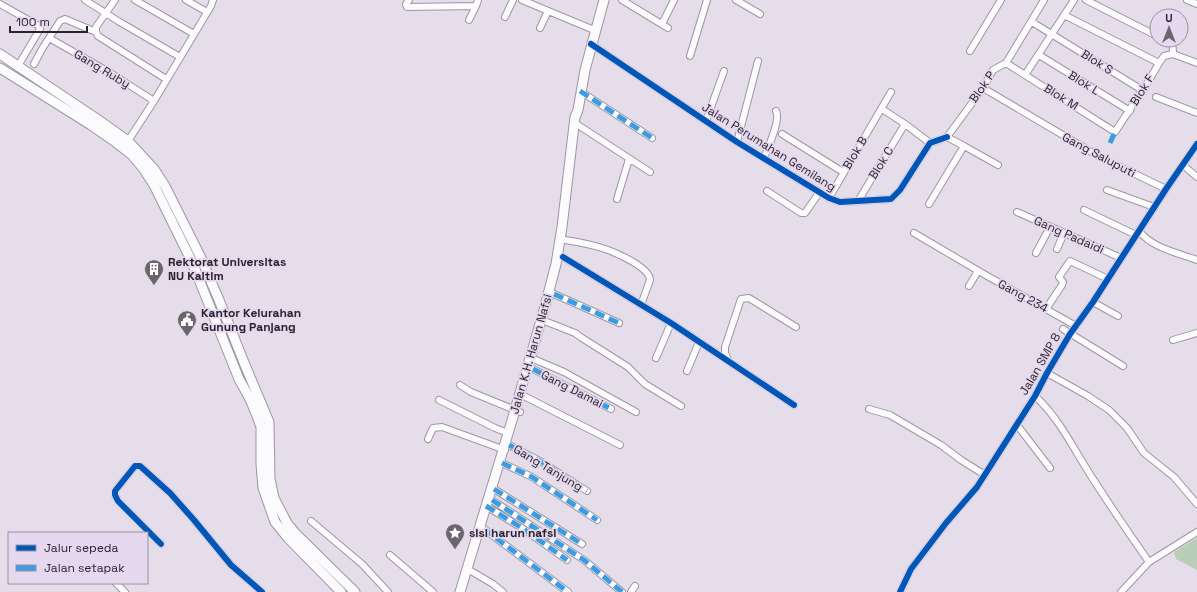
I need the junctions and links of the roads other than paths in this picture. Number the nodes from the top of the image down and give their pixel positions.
1 (85, 0) edge
2 (115, 0) edge
3 (135, 0) edge
4 (186, 0) edge
5 (213, 0) edge
6 (409, 0) edge
7 (513, 0) edge
8 (522, 0) edge
9 (604, 0) edge
10 (622, 0) edge
11 (674, 0) edge
12 (707, 0) edge
13 (736, 0) edge
14 (1001, 0) edge
15 (1044, 0) edge
16 (1074, 0) edge
17 (1086, 0) edge
18 (1187, 0) edge
19 (477, 3) edge
20 (0, 4) edge
21 (1197, 4) edge
22 (548, 11) junction
23 (207, 12) junction
24 (105, 13) junction
25 (760, 14) dead end
26 (1064, 15) junction
27 (505, 16) dead end
28 (469, 20) dead end
29 (1032, 22) junction
30 (540, 28) dead end
31 (594, 30) junction
32 (96, 32) junction
33 (1149, 32) edge
34 (194, 34) junction
35 (1052, 34) junction
36 (49, 38) junction
37 (591, 44) junction
38 (1172, 48) edge
39 (970, 51) dead end
40 (0, 54) edge
41 (1173, 54) junction
42 (1038, 55) junction
43 (690, 56) dead end
44 (180, 57) junction
45 (758, 61) dead end
46 (1006, 63) junction
47 (1159, 63) junction
48 (1197, 63) edge
49 (34, 64) dead end
50 (18, 66) junction
51 (0, 68) edge
52 (724, 71) dead end
53 (1025, 75) junction
54 (166, 79) junction
55 (983, 88) junction
56 (1142, 90) junction
57 (580, 91) junction
58 (891, 92) dead end
59 (1156, 97) dead end
60 (154, 101) junction
61 (882, 109) junction
62 (578, 110) junction
63 (776, 111) dead end
64 (1130, 111) junction
65 (1197, 113) edge
66 (706, 121) junction
67 (905, 124) junction
68 (578, 125) junction
69 (1115, 132) joint
70 (782, 134) dead end
71 (948, 137) junction
72 (652, 138) dead end
73 (128, 141) junction
74 (737, 142) junction
75 (930, 143) junction
76 (1197, 144) edge
77 (964, 146) junction
78 (629, 159) junction
79 (767, 159) junction
80 (998, 165) dead end
81 (1182, 165) junction
82 (650, 172) dead end
83 (843, 172) junction
84 (1197, 177) edge
85 (1166, 189) junction
86 (1107, 190) dead end
87 (767, 191) dead end
88 (819, 193) junction
89 (829, 198) junction
90 (617, 199) dead end
91 (858, 201) junction
92 (930, 204) dead end
93 (1154, 207) junction
94 (1084, 210) dead end
95 (1017, 212) dead end
96 (1050, 226) junction
97 (564, 227) junction
98 (914, 233) dead end
99 (1064, 233) junction
100 (1138, 233) junction
101 (565, 240) junction
102 (1057, 249) dead end
103 (1036, 254) dead end
104 (563, 257) junction
105 (1121, 258) junction
106 (196, 260) junction
107 (1197, 260) edge
108 (978, 271) junction
109 (1108, 279) junction
110 (969, 286) dead end
111 (554, 294) junction
112 (1093, 302) junction
113 (641, 305) junction
114 (1046, 308) junction
115 (1118, 316) dead end
116 (544, 321) junction
117 (619, 323) dead end
118 (671, 323) junction
119 (1076, 326) junction
120 (796, 327) dead end
121 (1063, 329) dead end
122 (1197, 333) edge
123 (1070, 334) junction
124 (1173, 340) dead end
125 (700, 342) junction
126 (656, 358) dead end
127 (729, 361) junction
128 (533, 362) junction
129 (1123, 366) dead end
130 (687, 371) dead end
131 (1047, 373) junction
132 (460, 385) dead end
133 (522, 395) junction
134 (1035, 396) junction
135 (439, 400) dead end
136 (794, 405) dead end
137 (681, 406) dead end
138 (611, 409) dead end
139 (869, 409) dead end
140 (517, 411) junction
141 (636, 412) dead end
142 (1017, 425) junction
143 (508, 432) junction
144 (428, 439) dead end
145 (620, 445) dead end
146 (506, 448) junction
147 (502, 463) junction
148 (1050, 468) dead end
149 (985, 475) junction
150 (494, 489) junction
151 (587, 491) dead end
152 (489, 504) junction
153 (1197, 504) edge
154 (598, 520) dead end
155 (311, 521) dead end
156 (484, 529) junction
157 (1197, 532) edge
158 (161, 544) dead end
159 (582, 544) dead end
160 (390, 555) dead end
161 (567, 560) dead end
162 (1149, 562) junction
163 (471, 571) junction
164 (117, 584) edge
165 (635, 586) dead end
166 (464, 591) edge
167 (125, 592) edge
168 (262, 592) edge
169 (341, 592) edge
170 (355, 592) edge
171 (388, 592) edge
172 (433, 592) edge
173 (503, 592) edge
174 (568, 592) edge
175 (622, 592) edge
176 (631, 592) edge
177 (900, 592) edge
178 (1121, 592) edge

1 - 24 street
2 - 24 street
3 - 34 street
4 - 23 street
5 - 23 street
6 - 19 street
7 - 27 street
8 - 22 street
9 - 31 main road, Jalan K.H. Harun Nafsi
10 - 11 street
12 - 43 street
13 - 25 street
14 - 39 street
15 - 29 street, Blok P
16 - 26 street
17 - 33 street
18 - 21 street
19 - 28 street
20 - 50 street
22 - 30 street
22 - 31 street
23 - 34 street
24 - 32 street
24 - 44 street
26 - 35 street
26 - 47 street
29 - 35 street, Blok S
29 - 46 street, Blok P
31 - 37 main road, Jalan K.H. Harun Nafsi
32 - 36 street
32 - 54 street
34 - 44 street
35 - 42 street
35 - 56 street, Blok S
36 - 49 street
36 - 60 street, Gang Ruby
37 - 57 main road, Jalan K.H. Harun Nafsi
37 - 66 street, Jalan Perumahan Gemilang
38 - 41 street
40 - 50 main road
41 - 47 street, Blok F
41 - 48 street
42 - 53 street
42 - 64 street, Blok L
44 - 54 street
45 - 74 street
46 - 53 street, Blok M
46 - 55 street, Blok P
47 - 56 street, Blok F
50 - 73 main road
51 - 106 main road
52 - 66 street
53 - 69 street, Blok M
54 - 60 street
55 - 71 street, Blok P
55 - 85 street, Gang Saluputi
56 - 64 street, Blok F
57 - 62 main road, Jalan K.H. Harun Nafsi
57 - 72 street
58 - 61 street, Blok B
59 - 65 street
60 - 73 street
61 - 67 street
61 - 83 street, Blok B
62 - 68 main road, Jalan K.H. Harun Nafsi
62 - 97 main road, Jalan K.H. Harun Nafsi
63 - 79 street
64 - 69 street, Blok F
66 - 74 street, Jalan Perumahan Gemilang
67 - 75 street
67 - 91 street, Blok C
68 - 78 street
68 - 97 main road, Jalan K.H. Harun Nafsi
70 - 83 street
71 - 75 street
71 - 77 street
73 - 106 main road
74 - 79 street, Jalan Perumahan Gemilang
75 - 91 street, Jalan Perumahan Gemilang
76 - 81 street, Jalan SMP 8
77 - 80 street
77 - 92 street
78 - 82 street
78 - 90 street
79 - 88 street, Jalan Perumahan Gemilang
81 - 84 street
81 - 85 street, Jalan SMP 8
83 - 89 street, Blok B
85 - 93 street, Jalan SMP 8
86 - 93 street
87 - 88 street
88 - 89 street, Jalan Perumahan Gemilang
89 - 91 street, Jalan Perumahan Gemilang
93 - 100 street, Jalan SMP 8
94 - 100 street
95 - 96 street, Gang Padaidi
96 - 99 street, Gang Padaidi
96 - 103 street
97 - 101 main road, Jalan K.H. Harun Nafsi
97 - 116 main road, Jalan K.H. Harun Nafsi
98 - 108 street, Gang 234
99 - 102 street
99 - 105 street, Gang Padaidi
100 - 105 street, Jalan SMP 8
100 - 107 street
101 - 104 main road, Jalan K.H. Harun Nafsi
101 - 113 street
104 - 111 main road, Jalan K.H. Harun Nafsi
104 - 113 street
105 - 109 street, Jalan SMP 8
106 - 169 main road
106 - 170 main road
108 - 110 street
108 - 114 street, Gang 234
109 - 112 street, Jalan SMP 8
109 - 114 street
111 - 116 main road, Jalan K.H. Harun Nafsi
111 - 117 street
112 - 115 street
112 - 119 street, Jalan SMP 8
113 - 118 street
114 - 119 street, Gang 234
116 - 128 main road, Jalan K.H. Harun Nafsi
116 - 137 street
118 - 125 street
118 - 126 street
119 - 123 street, Jalan SMP 8
120 - 127 street
121 - 123 street
122 - 124 street
123 - 129 street
123 - 131 street, Jalan SMP 8
125 - 127 street
125 - 130 street
127 - 136 street
128 - 133 main road, Jalan K.H. Harun Nafsi
128 - 138 street, Gang Damai
128 - 141 street
131 - 134 street, Jalan SMP 8
131 - 153 street
132 - 140 street
133 - 140 main road, Jalan K.H. Harun Nafsi
133 - 145 street
134 - 142 street, Jalan SMP 8
134 - 162 street
135 - 143 street
139 - 149 street
140 - 143 main road, Jalan K.H. Harun Nafsi
140 - 146 main road, Jalan K.H. Harun Nafsi
142 - 148 street
142 - 149 street, Jalan SMP 8
143 - 146 main road, Jalan K.H. Harun Nafsi
144 - 146 street, Gang Tanjung
146 - 147 main road, Jalan K.H. Harun Nafsi
146 - 151 street, Gang Tanjung
146 - 152 main road, Jalan K.H. Harun Nafsi
147 - 150 main road, Jalan K.H. Harun Nafsi
147 - 154 street
149 - 177 street, Jalan SMP 8
150 - 152 main road, Jalan K.H. Harun Nafsi
150 - 159 street
152 - 156 main road, Jalan K.H. Harun Nafsi
152 - 161 street
152 - 166 main road, Jalan K.H. Harun Nafsi
152 - 175 street
155 - 171 street
156 - 163 main road, Jalan K.H. Harun Nafsi
156 - 174 street
157 - 162 street
158 - 168 street
160 - 172 street
162 - 178 street
163 - 166 main road, Jalan K.H. Harun Nafsi
163 - 173 street
164 - 167 street
165 - 176 street

